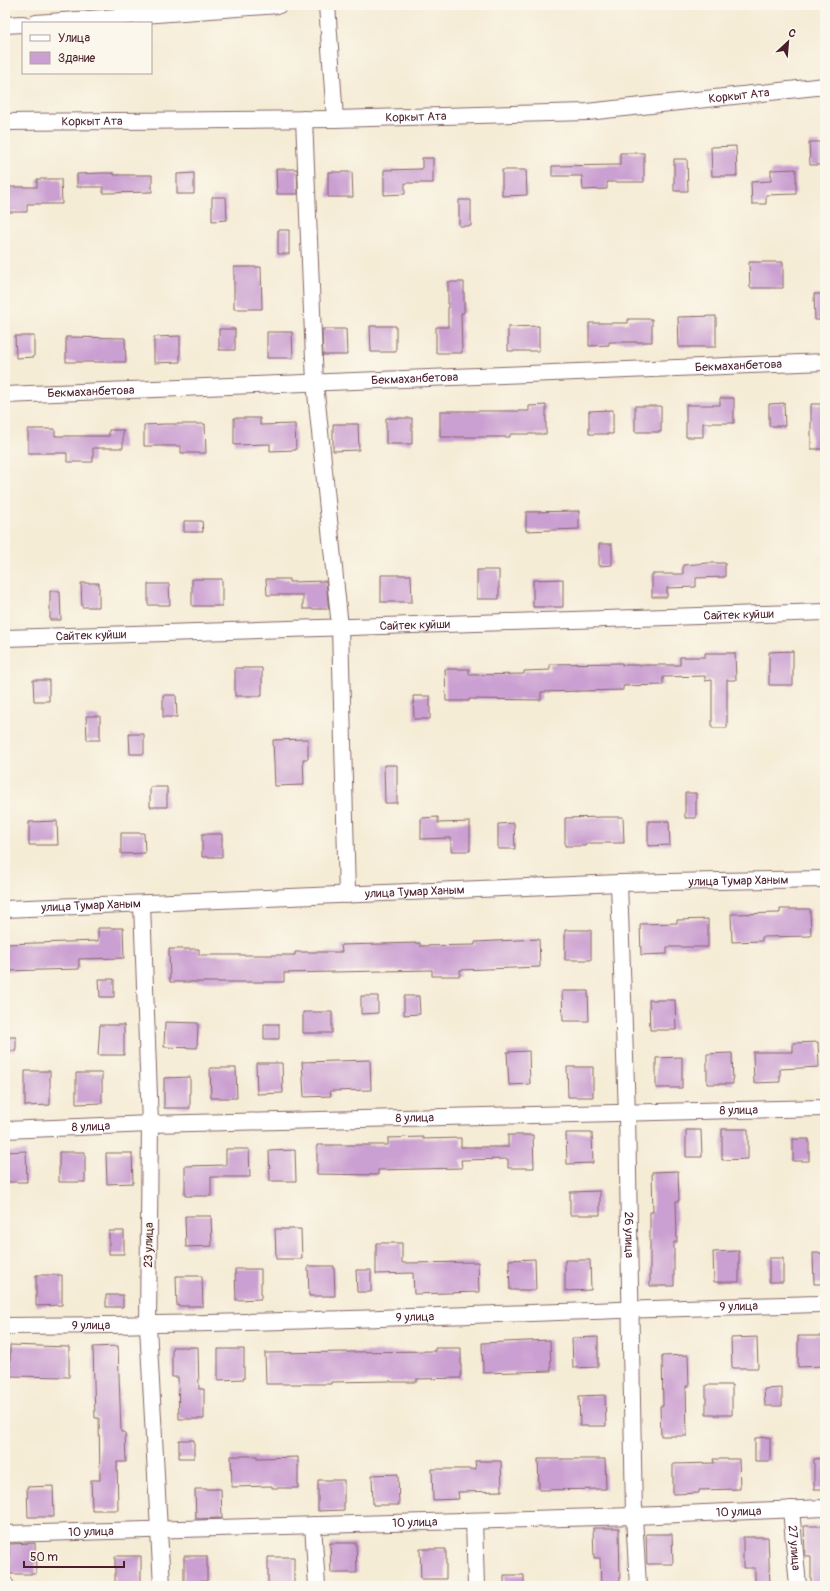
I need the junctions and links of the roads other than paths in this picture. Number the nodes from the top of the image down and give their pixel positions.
1 (279, 5) edge
2 (327, 5) edge
3 (50, 22) edge
4 (22, 24) edge
5 (5, 25) edge
6 (825, 86) edge
7 (304, 119) junction
8 (334, 119) junction
9 (5, 122) edge
10 (825, 362) edge
11 (315, 383) junction
12 (5, 395) edge
13 (825, 612) edge
14 (340, 627) junction
15 (5, 638) edge
16 (825, 879) edge
17 (619, 883) junction
18 (347, 895) junction
19 (142, 904) junction
20 (5, 909) edge
21 (825, 1108) edge
22 (627, 1114) junction
23 (150, 1124) junction
24 (5, 1130) edge
25 (825, 1304) edge
26 (629, 1308) junction
27 (5, 1326) edge
28 (148, 1326) junction
29 (825, 1508) edge
30 (791, 1509) junction
31 (634, 1516) junction
32 (474, 1521) junction
33 (313, 1525) junction
34 (159, 1531) junction
35 (5, 1534) edge
36 (162, 1586) edge
37 (318, 1586) edge
38 (476, 1586) edge
39 (638, 1586) edge
40 (798, 1586) edge

1 - 3 street
2 - 8 street
4 - 5 street
6 - 8 street, Коркыт Ата
7 - 8 street, Коркыт Ата
7 - 9 street, Коркыт Ата
7 - 11 street
10 - 11 street, Бекмаханбетова
11 - 12 street, Бекмаханбетова
11 - 14 street
13 - 14 street, Сайтек куйши
14 - 15 street, Сайтек куйши
14 - 18 street
16 - 17 street, улица Тумар Ханым
17 - 18 street, улица Тумар Ханым
17 - 22 street, 26 улица
18 - 19 street, улица Тумар Ханым
19 - 20 street, улица Тумар Ханым
19 - 23 street, 23 улица
21 - 22 street, 8 улица
22 - 23 street, 8 улица
22 - 26 street, 26 улица
23 - 24 street, 8 улица
23 - 28 street, 23 улица
25 - 26 street, 9 улица
26 - 28 street, 9 улица
26 - 31 street, 26 улица
27 - 28 street, 9 улица
28 - 34 street, 23 улица
29 - 30 street, 10 улица
30 - 31 street, 10 улица
30 - 40 street, 27 улица
31 - 32 street, 10 улица
31 - 39 street, 26 улица
32 - 33 street, 10 улица
32 - 38 street
33 - 34 street, 10 улица
33 - 37 street
34 - 35 street, 10 улица
34 - 36 street, 23 улица

